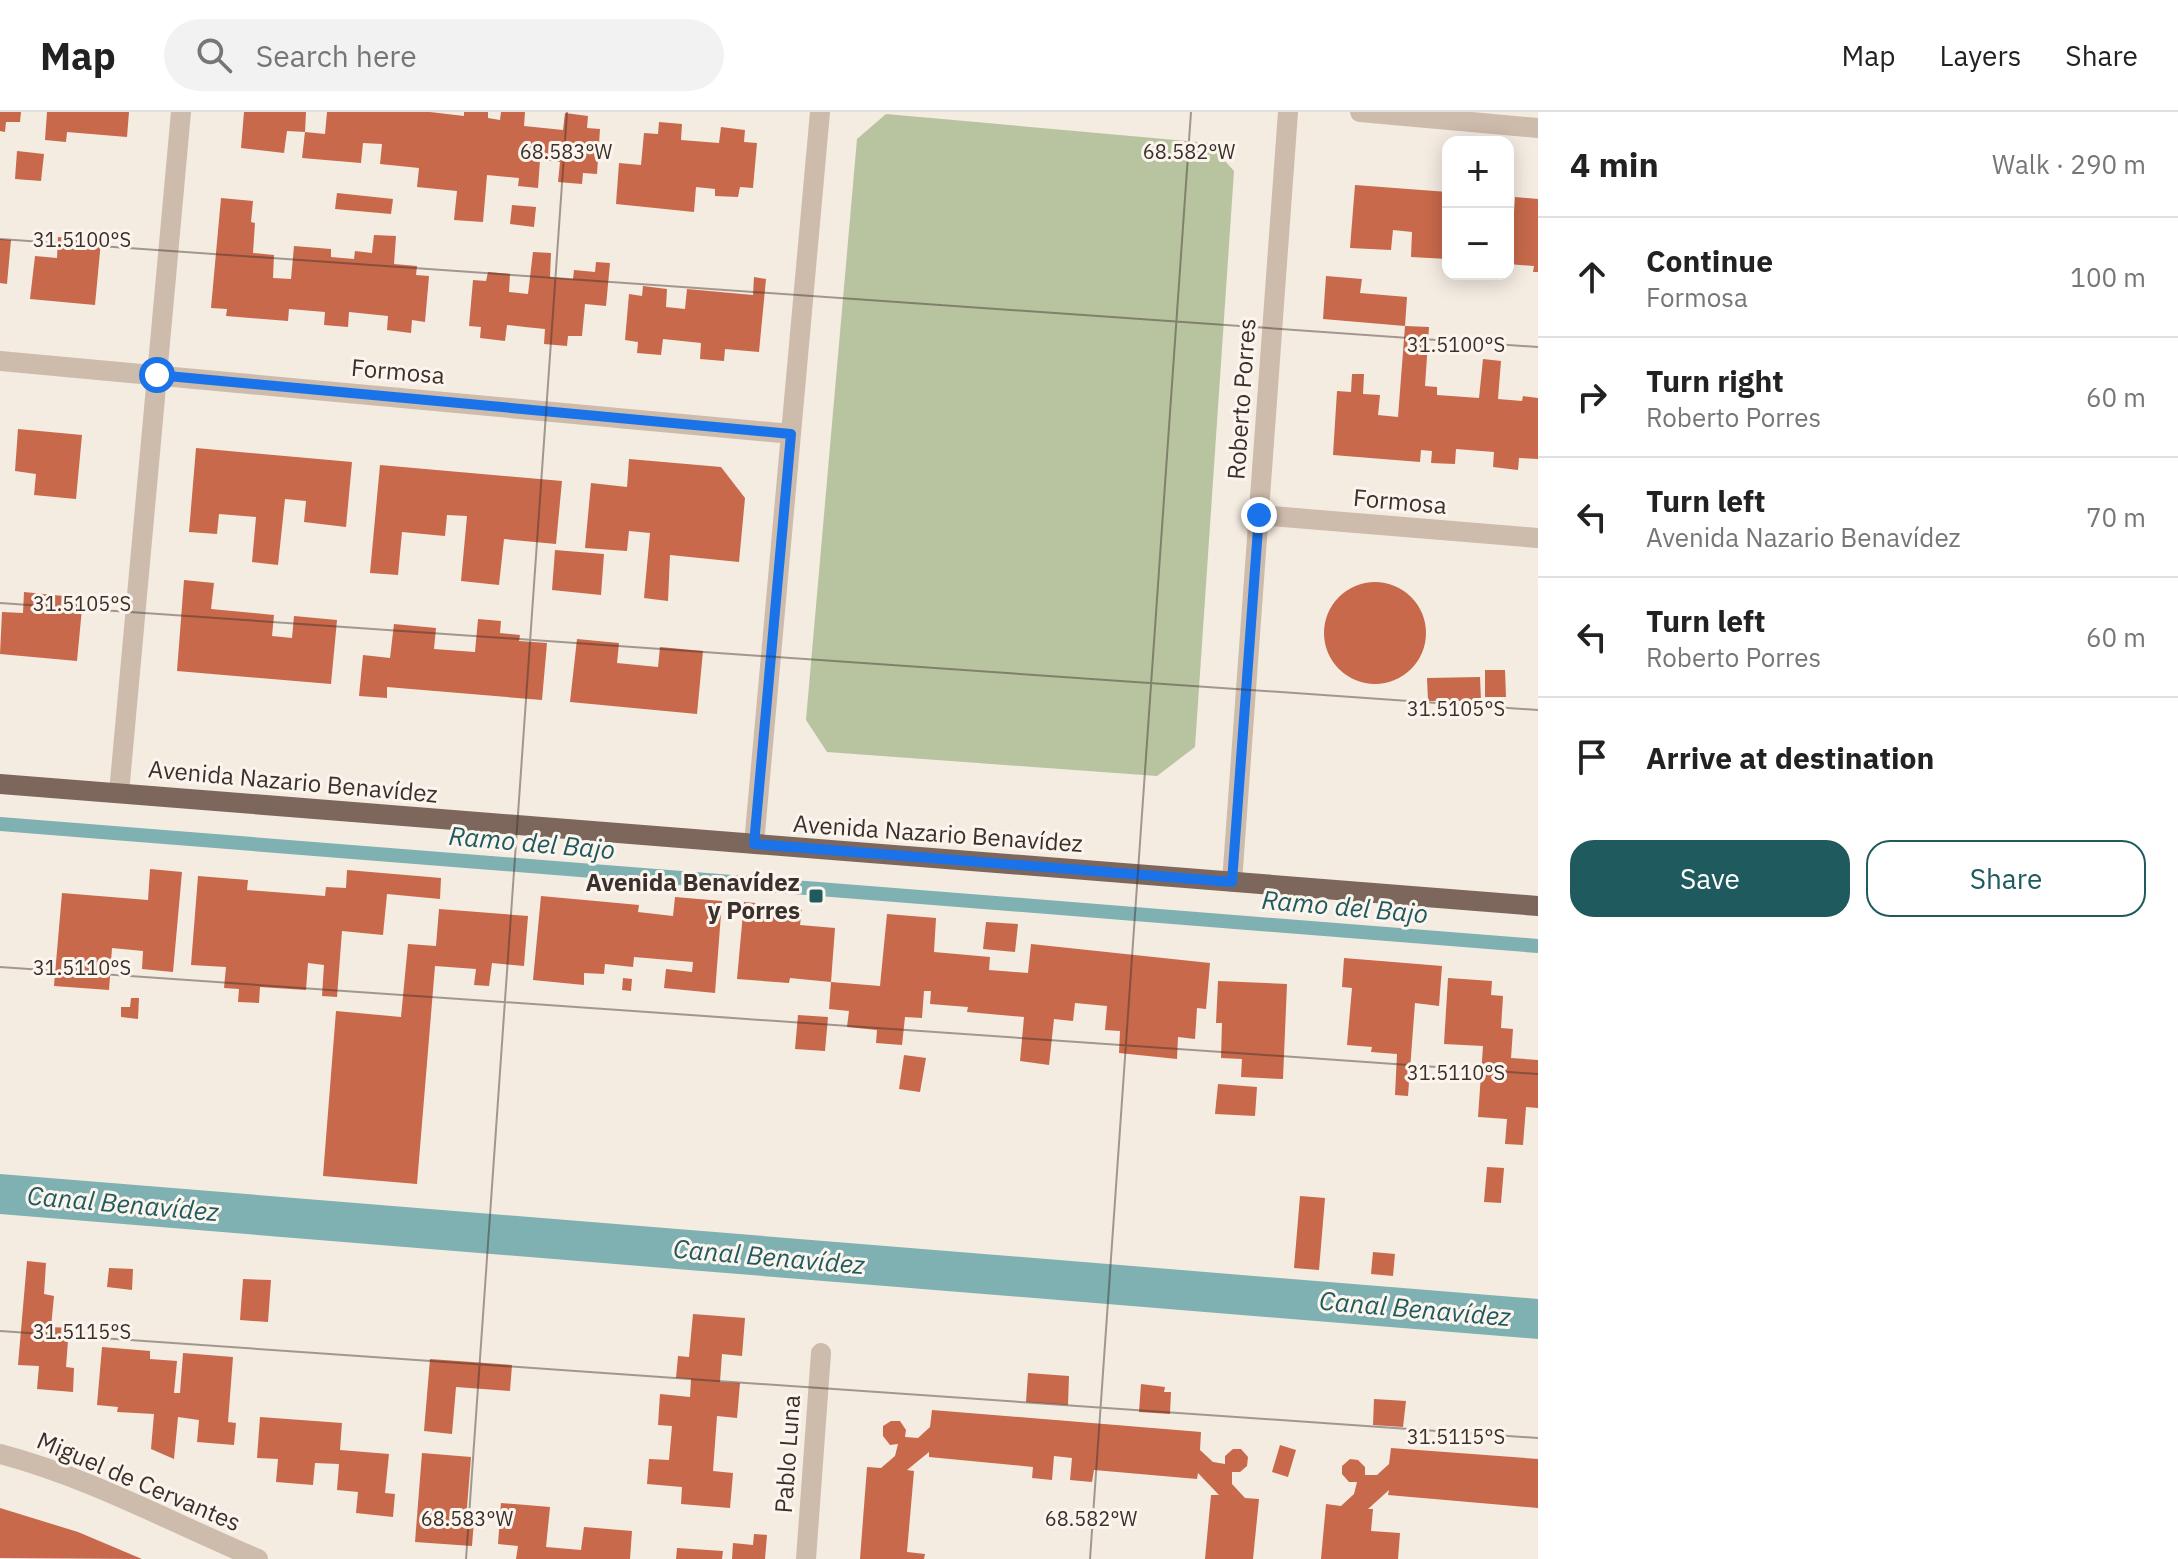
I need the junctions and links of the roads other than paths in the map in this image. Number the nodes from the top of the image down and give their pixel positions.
1 (181, 112) edge
2 (820, 112) edge
3 (1288, 112) edge
4 (1360, 112) edge
5 (1538, 128) edge
6 (0, 361) edge
7 (157, 375) junction
8 (791, 434) junction
9 (1259, 515) junction
10 (1538, 538) edge
11 (0, 784) edge
12 (119, 793) junction
13 (754, 844) junction
14 (1232, 882) junction
15 (1538, 906) edge
16 (821, 1353) dead end
17 (0, 1454) edge
18 (258, 1559) edge
19 (806, 1559) edge

1 - 7 street
2 - 8 street
3 - 9 street, Roberto Porres
4 - 5 street
6 - 7 street, Formosa
7 - 8 street, Formosa
7 - 12 street
8 - 13 street
9 - 10 street, Formosa
9 - 14 street, Roberto Porres
11 - 12 main road, Avenida Nazario Benavídez
12 - 13 main road, Avenida Nazario Benavídez
13 - 14 main road, Avenida Nazario Benavídez
14 - 15 main road, Avenida Nazario Benavídez
16 - 19 street, Pablo Luna
17 - 18 street, Miguel de Cervantes

